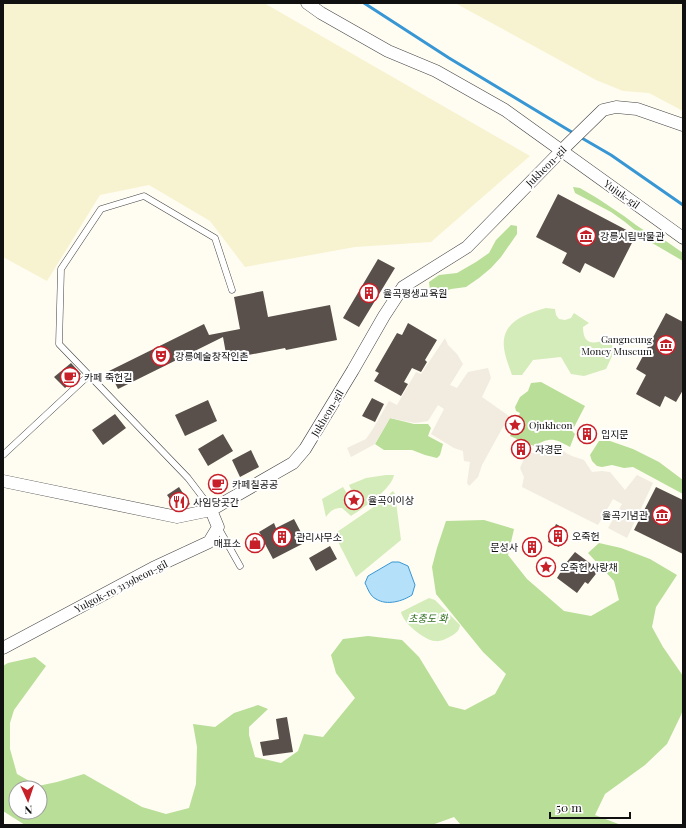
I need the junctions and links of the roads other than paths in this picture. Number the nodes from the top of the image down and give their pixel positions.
1 (307, 3) edge
2 (683, 125) edge
3 (565, 147) junction
4 (683, 238) edge
5 (232, 290) dead end
6 (89, 375) junction
7 (3, 455) edge
8 (3, 481) edge
9 (211, 510) junction
10 (218, 527) junction
11 (240, 566) dead end
12 (3, 648) edge

1 - 3 street, Yujuk-gil
2 - 3 street, Jukheon-gil
3 - 4 street, Yujuk-gil
3 - 9 street, Jukheon-gil
5 - 6 lane
6 - 7 lane
6 - 9 lane
8 - 9 street, Jukheon-gil
9 - 10 street
10 - 11 lane
10 - 12 street, Yulgok-ro 3139beon-gil

